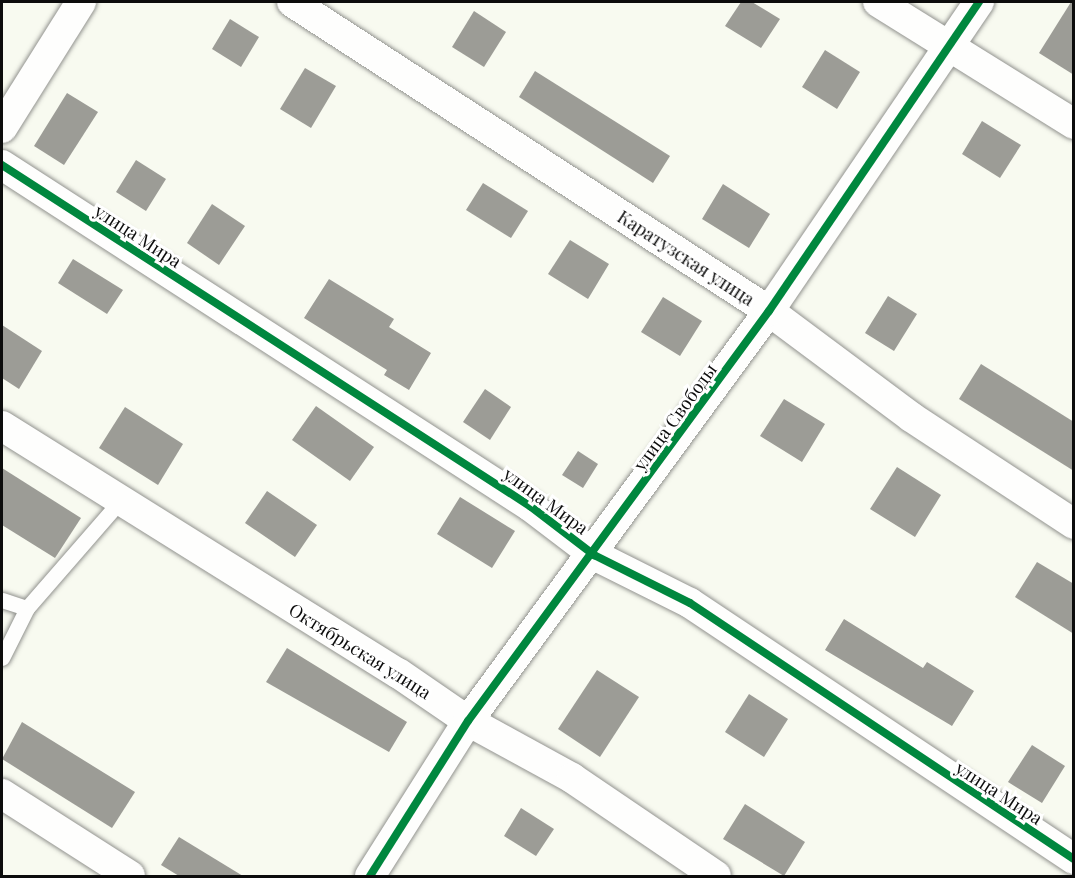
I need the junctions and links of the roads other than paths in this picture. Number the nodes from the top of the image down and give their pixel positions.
1 (81, 2) edge
2 (292, 2) edge
3 (878, 2) edge
4 (980, 2) edge
5 (951, 45) junction
6 (1074, 124) edge
7 (2, 128) edge
8 (2, 165) edge
9 (769, 312) junction
10 (2, 426) edge
11 (119, 502) junction
12 (1074, 524) edge
13 (594, 555) junction
14 (2, 600) edge
15 (27, 608) junction
16 (2, 658) edge
17 (468, 721) junction
18 (2, 794) edge
19 (1074, 859) edge
20 (130, 876) edge
21 (370, 876) edge
22 (716, 876) edge

1 - 7 street
2 - 9 street, Каратузская улица
3 - 5 street
4 - 5 street, улица Свободы
5 - 6 street
5 - 9 street, улица Свободы
8 - 13 street, улица Мира
9 - 12 street, Каратузская улица
9 - 13 street, улица Свободы
10 - 11 street, Октябрьская улица
11 - 15 lane
11 - 17 street, Октябрьская улица
13 - 17 street, улица Свободы
13 - 19 street, улица Мира
14 - 15 lane
15 - 16 lane
17 - 21 street, улица Свободы
17 - 22 street, Октябрьская улица
18 - 20 street

